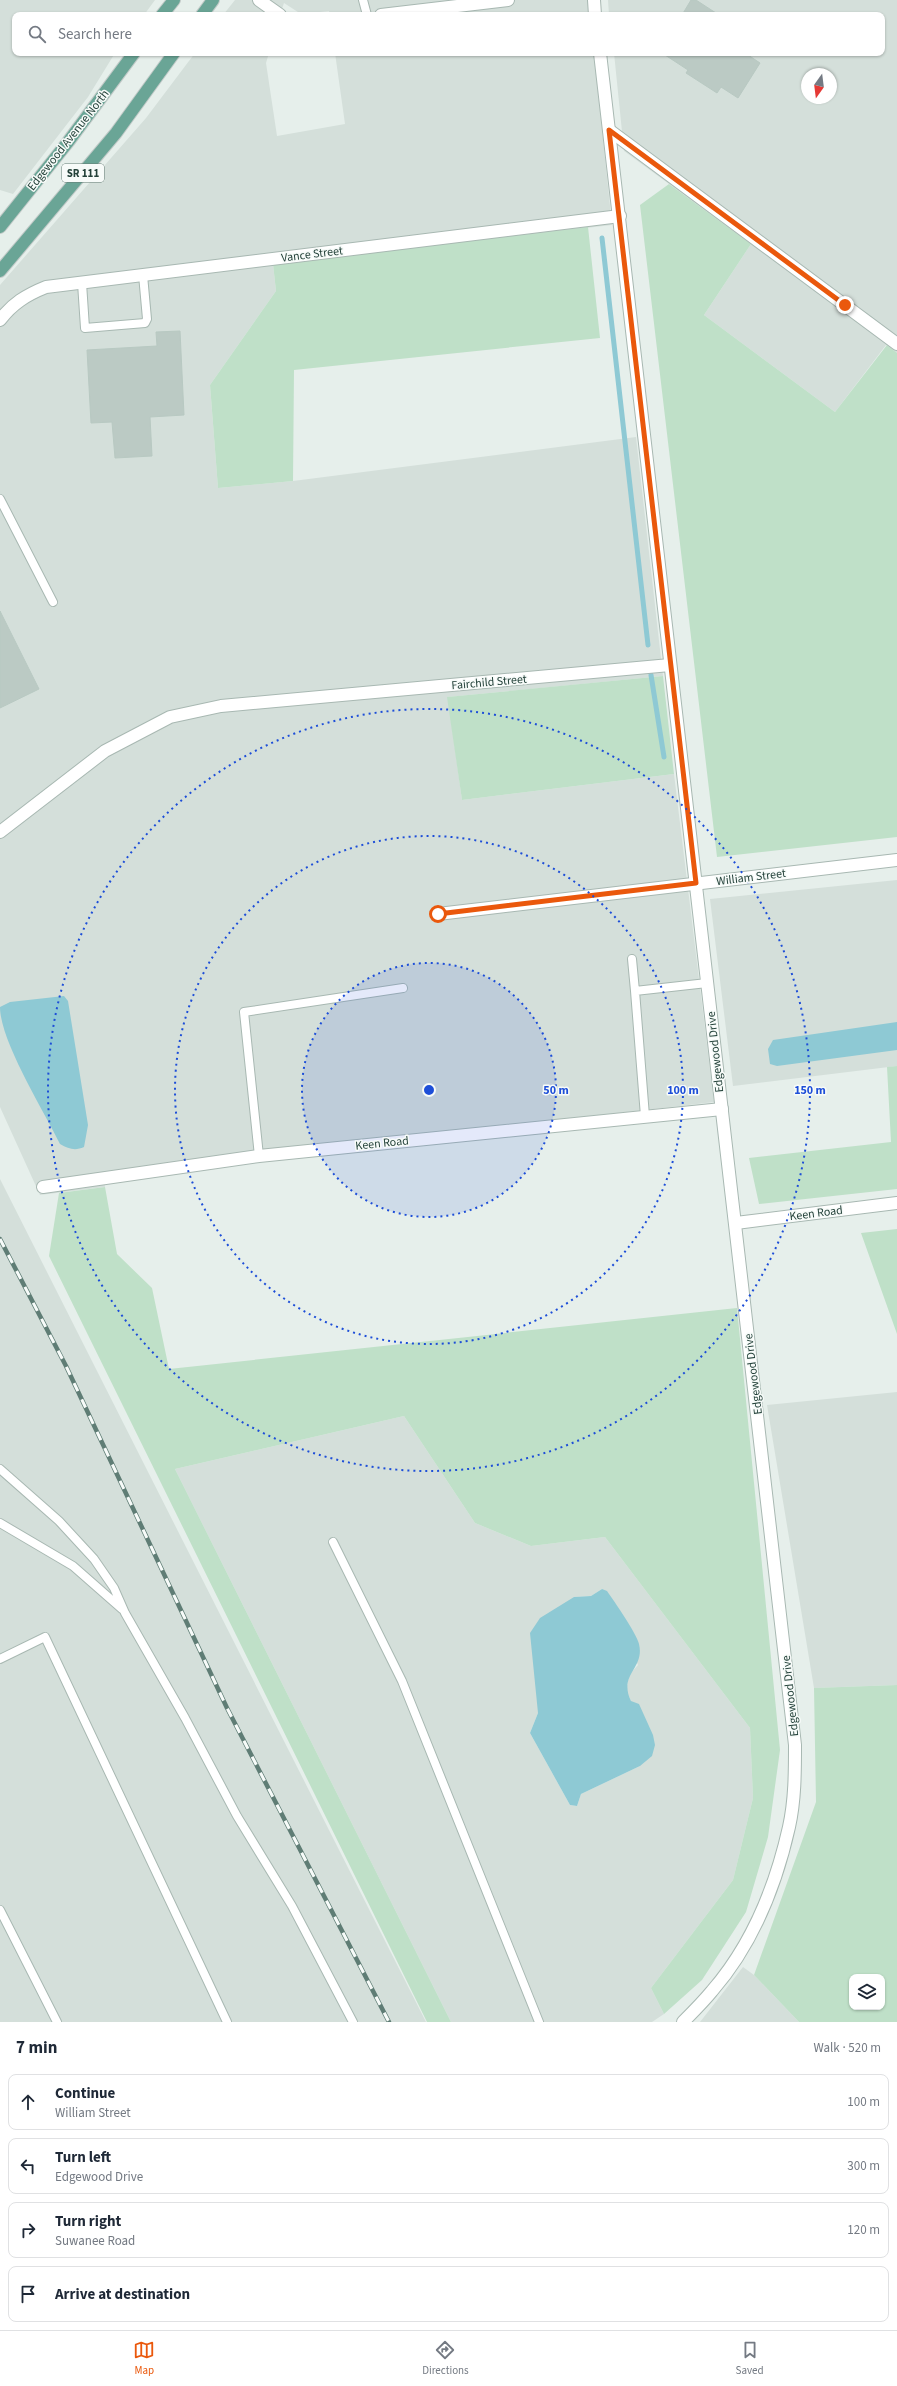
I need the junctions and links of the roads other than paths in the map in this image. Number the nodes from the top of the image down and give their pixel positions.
1 (174, 0) edge
2 (213, 0) edge
3 (259, 0) edge
4 (363, 0) edge
5 (508, 0) edge
6 (594, 0) edge
7 (470, 2) edge
8 (164, 12) edge
9 (204, 12) edge
10 (276, 12) edge
11 (366, 12) edge
12 (402, 12) edge
13 (596, 12) edge
14 (132, 56) edge
15 (172, 56) edge
16 (600, 56) edge
17 (609, 130) junction
18 (620, 216) junction
19 (0, 227) edge
20 (0, 271) edge
21 (143, 275) junction
22 (82, 283) junction
23 (0, 320) edge
24 (897, 344) edge
25 (0, 499) edge
26 (53, 602) dead end
27 (670, 665) junction
28 (0, 832) edge
29 (897, 860) edge
30 (696, 883) junction
31 (438, 914) dead end
32 (632, 959) dead end
33 (708, 983) junction
34 (403, 988) dead end
35 (635, 991) junction
36 (722, 1109) junction
37 (646, 1116) junction
38 (259, 1156) junction
39 (43, 1187) dead end
40 (897, 1203) edge
41 (736, 1223) junction
42 (0, 1469) edge
43 (0, 1523) edge
44 (333, 1542) dead end
45 (125, 1613) junction
46 (0, 1659) edge
47 (0, 1910) edge
48 (57, 2022) edge
49 (227, 2022) edge
50 (354, 2022) edge
51 (538, 2022) edge
52 (683, 2022) edge

1 - 8 main road
2 - 9 main road
3 - 10 street
4 - 11 lane
5 - 7 street
6 - 13 street
7 - 12 street
14 - 19 main road, Edgewood Avenue North / SR 111
15 - 20 main road, SR 111
16 - 17 street, Edgewood Drive
17 - 18 street, Edgewood Drive
17 - 24 street
18 - 21 street, Vance Street
18 - 27 street, Edgewood Drive
21 - 22 street, Vance Street
21 - 22 lane
22 - 23 street, Vance Street
25 - 26 lane
27 - 28 street, Fairchild Street
27 - 30 street, Edgewood Drive
29 - 30 street, William Street
30 - 31 street, William Street
30 - 33 street, Edgewood Drive
32 - 35 lane
33 - 35 lane
33 - 36 street, Edgewood Drive
34 - 38 lane
35 - 37 lane
36 - 37 street, Keen Road
36 - 41 street, Edgewood Drive
37 - 38 street, Keen Road
38 - 39 street, Keen Road
40 - 41 street, Keen Road
41 - 52 street, Edgewood Drive
42 - 45 lane
43 - 45 lane
44 - 51 lane
45 - 50 lane
46 - 49 lane
47 - 48 lane

